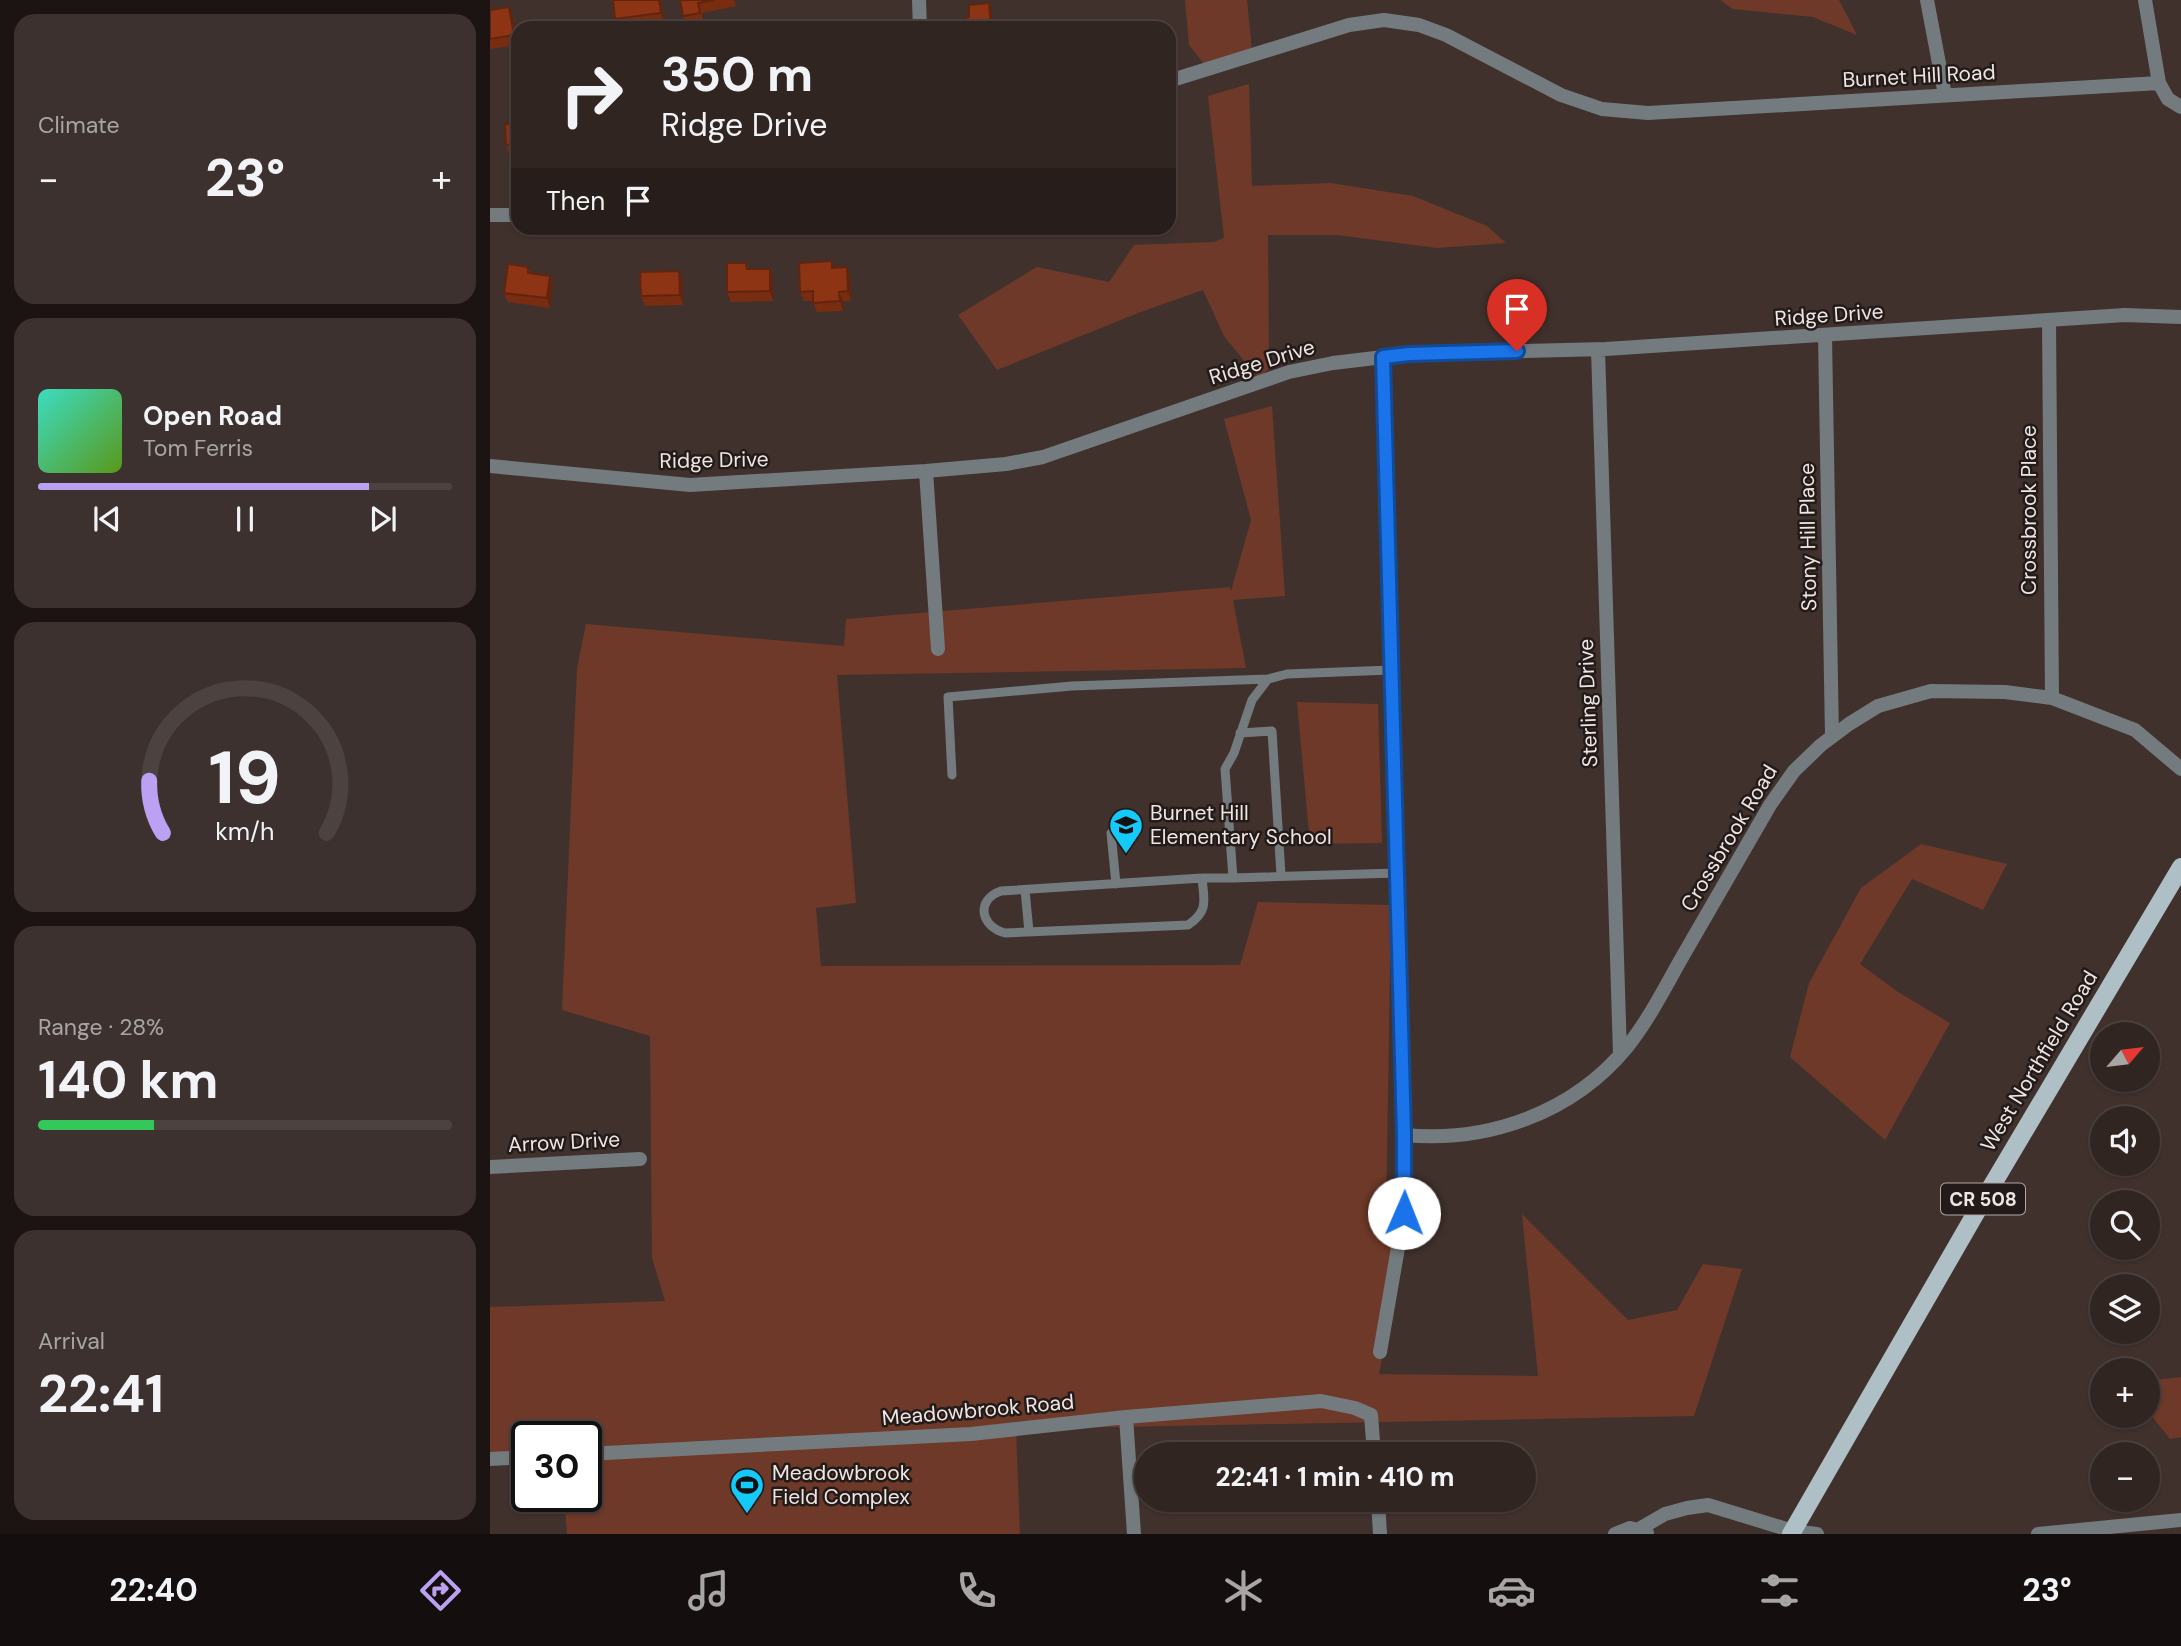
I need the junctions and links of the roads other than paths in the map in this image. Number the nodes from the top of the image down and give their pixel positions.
1 (919, 0) edge
2 (1927, 0) edge
3 (2145, 0) edge
4 (920, 21) edge
5 (1176, 79) edge
6 (2159, 83) junction
7 (1945, 95) junction
8 (2181, 107) edge
9 (490, 215) edge
10 (511, 215) edge
11 (2181, 317) edge
12 (2049, 321) junction
13 (1825, 336) junction
14 (1598, 349) junction
15 (1383, 357) junction
16 (490, 466) edge
17 (926, 471) junction
18 (938, 649) dead end
19 (1391, 670) junction
20 (1268, 679) junction
21 (2052, 698) junction
22 (1240, 733) junction
23 (1832, 737) junction
24 (2181, 769) edge
25 (952, 775) dead end
26 (1111, 833) dead end
27 (2181, 867) edge
28 (1397, 873) junction
29 (1281, 875) junction
30 (1202, 878) junction
31 (1233, 878) junction
32 (1116, 884) junction
33 (1025, 890) junction
34 (1029, 932) junction
35 (1620, 1054) junction
36 (1404, 1135) junction
37 (640, 1159) dead end
38 (490, 1167) edge
39 (1380, 1352) dead end
40 (1126, 1418) junction
41 (1373, 1442) edge
42 (602, 1453) edge
43 (511, 1458) edge
44 (490, 1459) edge
45 (1379, 1512) edge
46 (2181, 1520) edge
47 (1644, 1532) edge
48 (1792, 1532) edge
49 (1134, 1534) edge
50 (1380, 1534) edge
51 (1615, 1534) edge
52 (1817, 1534) edge
53 (2038, 1534) edge

1 - 4 street
2 - 7 street
3 - 6 street
5 - 7 street, Burnet Hill Road
6 - 7 street, Burnet Hill Road
6 - 8 street
9 - 10 street
11 - 12 street, Ridge Drive
12 - 13 street, Ridge Drive
12 - 21 street, Crossbrook Place
13 - 14 street, Ridge Drive
13 - 23 street, Stony Hill Place
14 - 15 street, Ridge Drive
14 - 35 street, Sterling Drive
15 - 17 street, Ridge Drive
15 - 19 street
16 - 17 street, Ridge Drive
17 - 18 street
19 - 20 lane
19 - 28 street
20 - 22 lane
20 - 25 lane
21 - 23 street, Crossbrook Road
21 - 24 street, Crossbrook Road
22 - 29 lane
22 - 31 lane
23 - 35 street, Crossbrook Road
26 - 32 lane
27 - 48 main road, West Northfield Road / CR 508
28 - 29 lane
28 - 36 street
29 - 31 lane
30 - 31 lane
30 - 32 lane
30 - 34 lane
32 - 33 lane
33 - 34 lane
33 - 34 lane
35 - 36 street, Crossbrook Road
36 - 39 street
37 - 38 street, Arrow Drive
40 - 41 street, Meadowbrook Road
40 - 42 street, Meadowbrook Road
40 - 49 street
43 - 44 street
45 - 50 street
46 - 53 street
47 - 48 street
47 - 51 street
48 - 52 street

